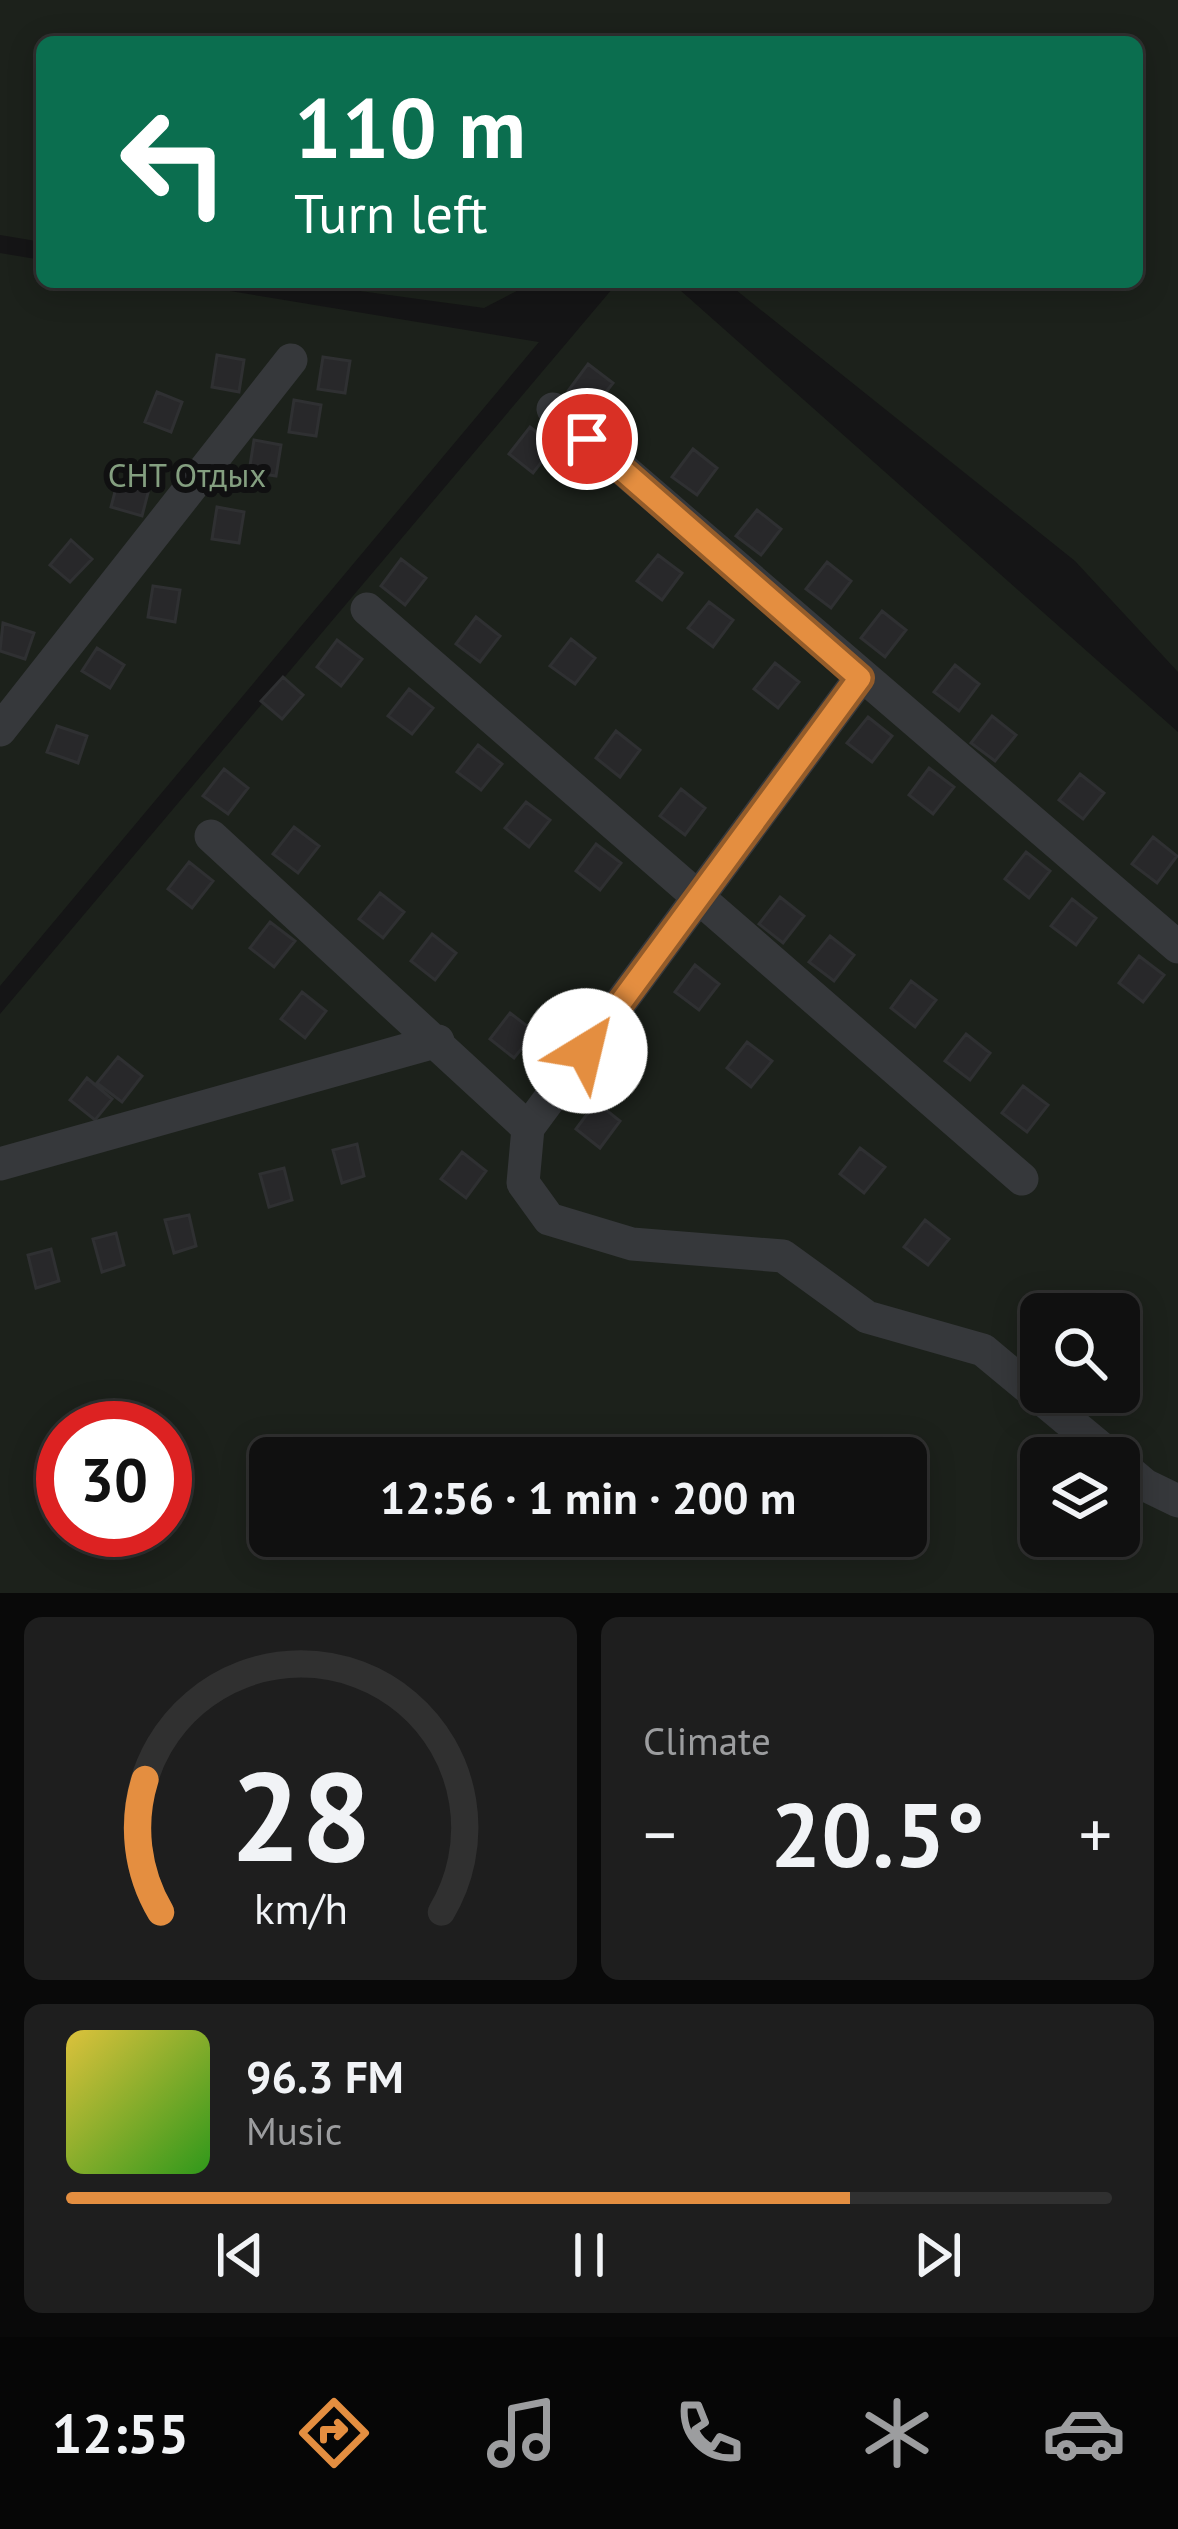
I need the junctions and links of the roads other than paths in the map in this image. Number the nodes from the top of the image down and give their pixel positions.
1 (291, 360) dead end
2 (553, 409) dead end
3 (367, 609) dead end
4 (860, 678) junction
5 (0, 730) edge
6 (211, 836) dead end
7 (699, 896) junction
8 (1178, 947) edge
9 (437, 1041) junction
10 (528, 1128) junction
11 (0, 1164) edge
12 (1022, 1179) dead end
13 (1087, 1437) edge
14 (1140, 1481) edge
15 (1178, 1501) edge

1 - 5 street
2 - 4 street
3 - 7 street
4 - 7 street
4 - 8 street
6 - 9 street
7 - 10 street
7 - 12 street
9 - 10 street
9 - 11 street
10 - 13 street
14 - 15 street

